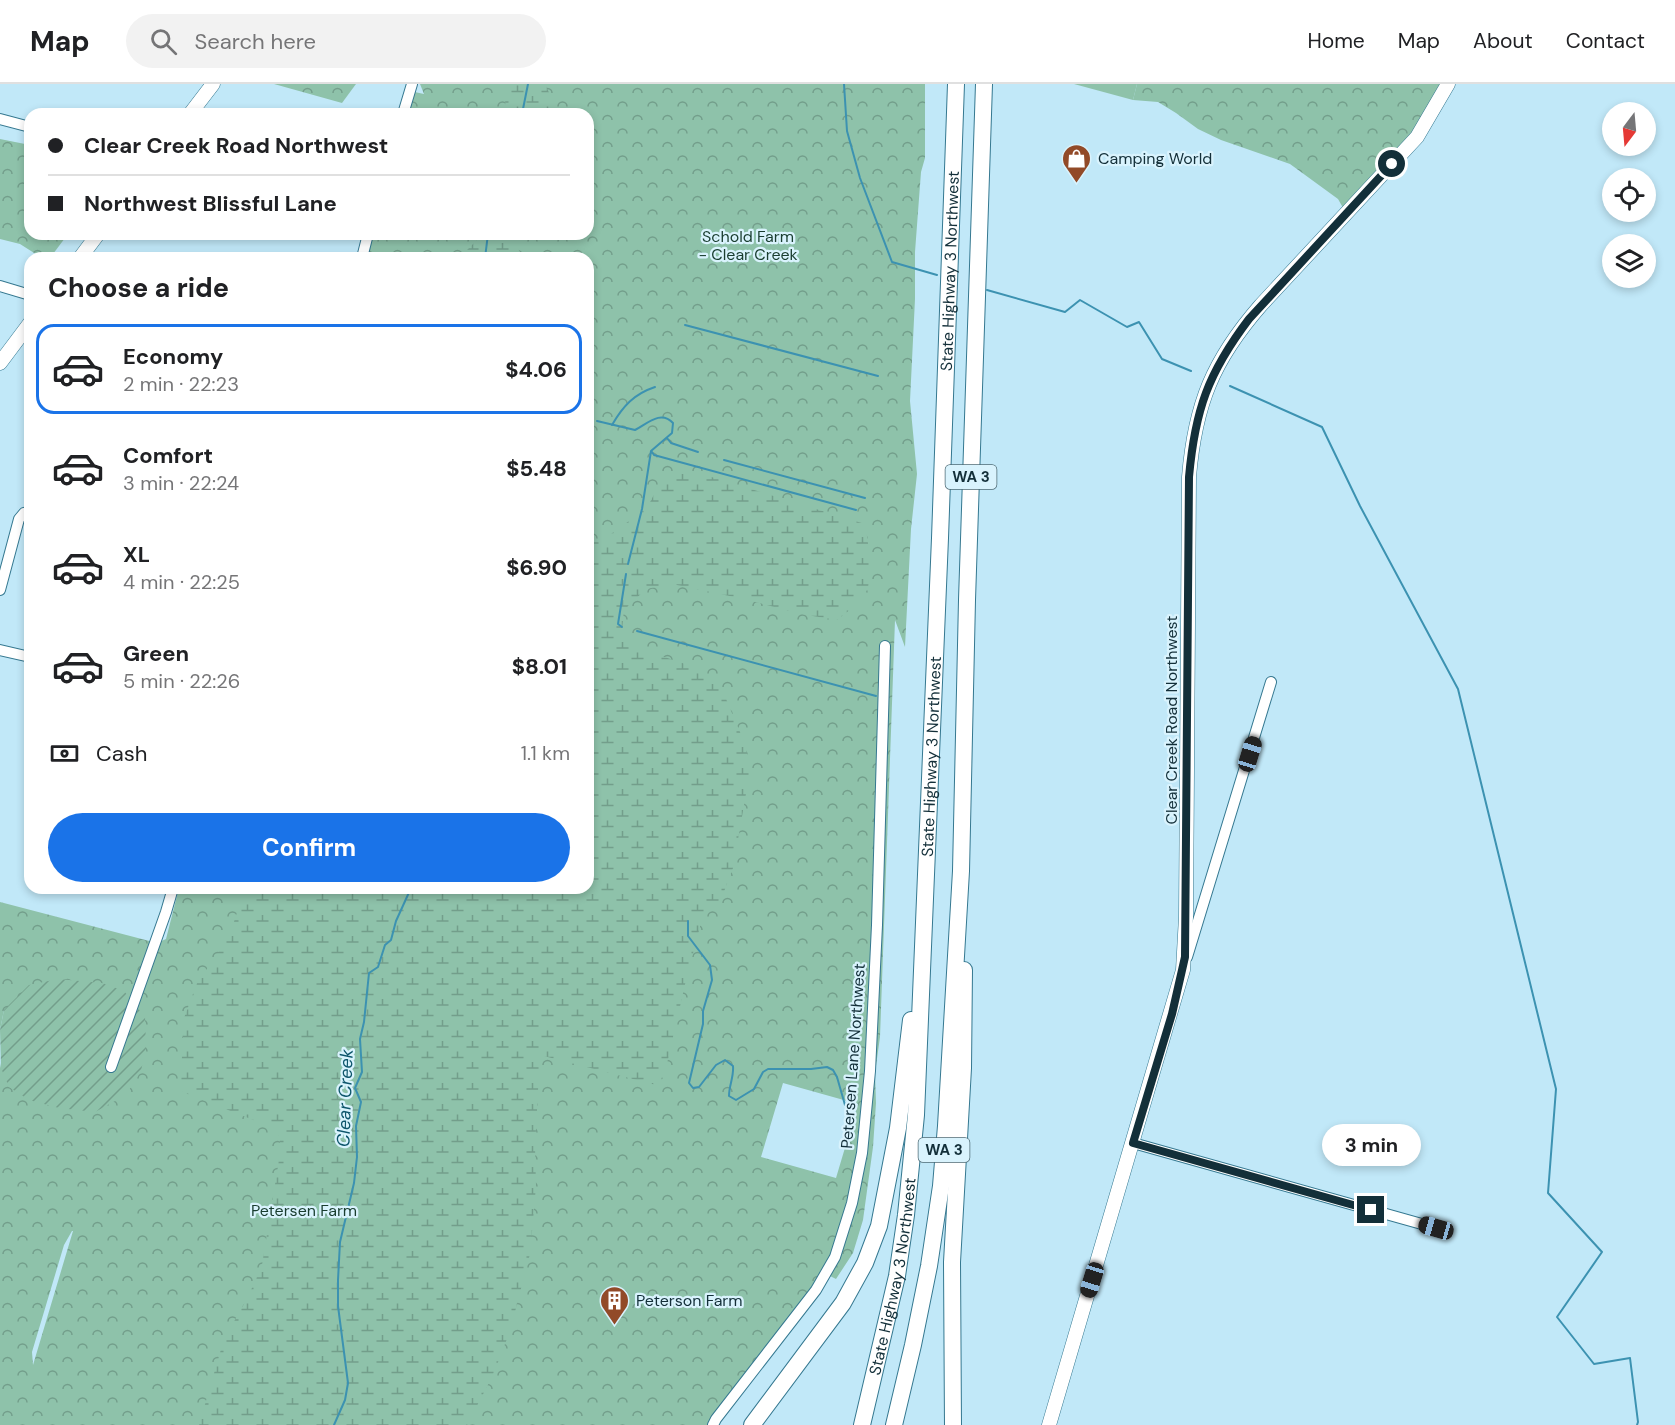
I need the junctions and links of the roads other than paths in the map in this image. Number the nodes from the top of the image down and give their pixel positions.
1 (213, 84) edge
2 (412, 84) edge
3 (956, 84) edge
4 (984, 84) edge
5 (1448, 84) edge
6 (195, 108) edge
7 (406, 108) edge
8 (0, 119) edge
9 (24, 125) edge
10 (0, 286) edge
11 (24, 293) edge
12 (24, 331) edge
13 (0, 363) edge
14 (24, 513) edge
15 (0, 590) edge
16 (885, 646) dead end
17 (0, 650) edge
18 (24, 656) edge
19 (1271, 682) dead end
20 (961, 870) junction
21 (171, 894) edge
22 (924, 915) junction
23 (1183, 970) junction
24 (111, 1066) dead end
25 (1133, 1143) junction
26 (1436, 1228) dead end
27 (713, 1425) edge
28 (752, 1425) edge
29 (862, 1425) edge
30 (894, 1425) edge
31 (953, 1425) edge
32 (1048, 1425) edge

1 - 6 main road
2 - 7 street
3 - 22 highway, State Highway 3 Northwest / WA 3
4 - 20 highway, State Highway 3 Northwest / WA 3
5 - 23 main road, Clear Creek Road Northwest
8 - 9 street
10 - 11 street
12 - 13 main road
14 - 15 street
16 - 27 street, Petersen Lane Northwest
17 - 18 street
19 - 23 street
20 - 30 highway, State Highway 3 Northwest / WA 3
20 - 31 highway
21 - 24 street
22 - 28 highway
22 - 29 highway, State Highway 3 Northwest / WA 3
23 - 25 main road, Clear Creek Road Northwest
25 - 26 street
25 - 32 main road, Clear Creek Road Northwest

